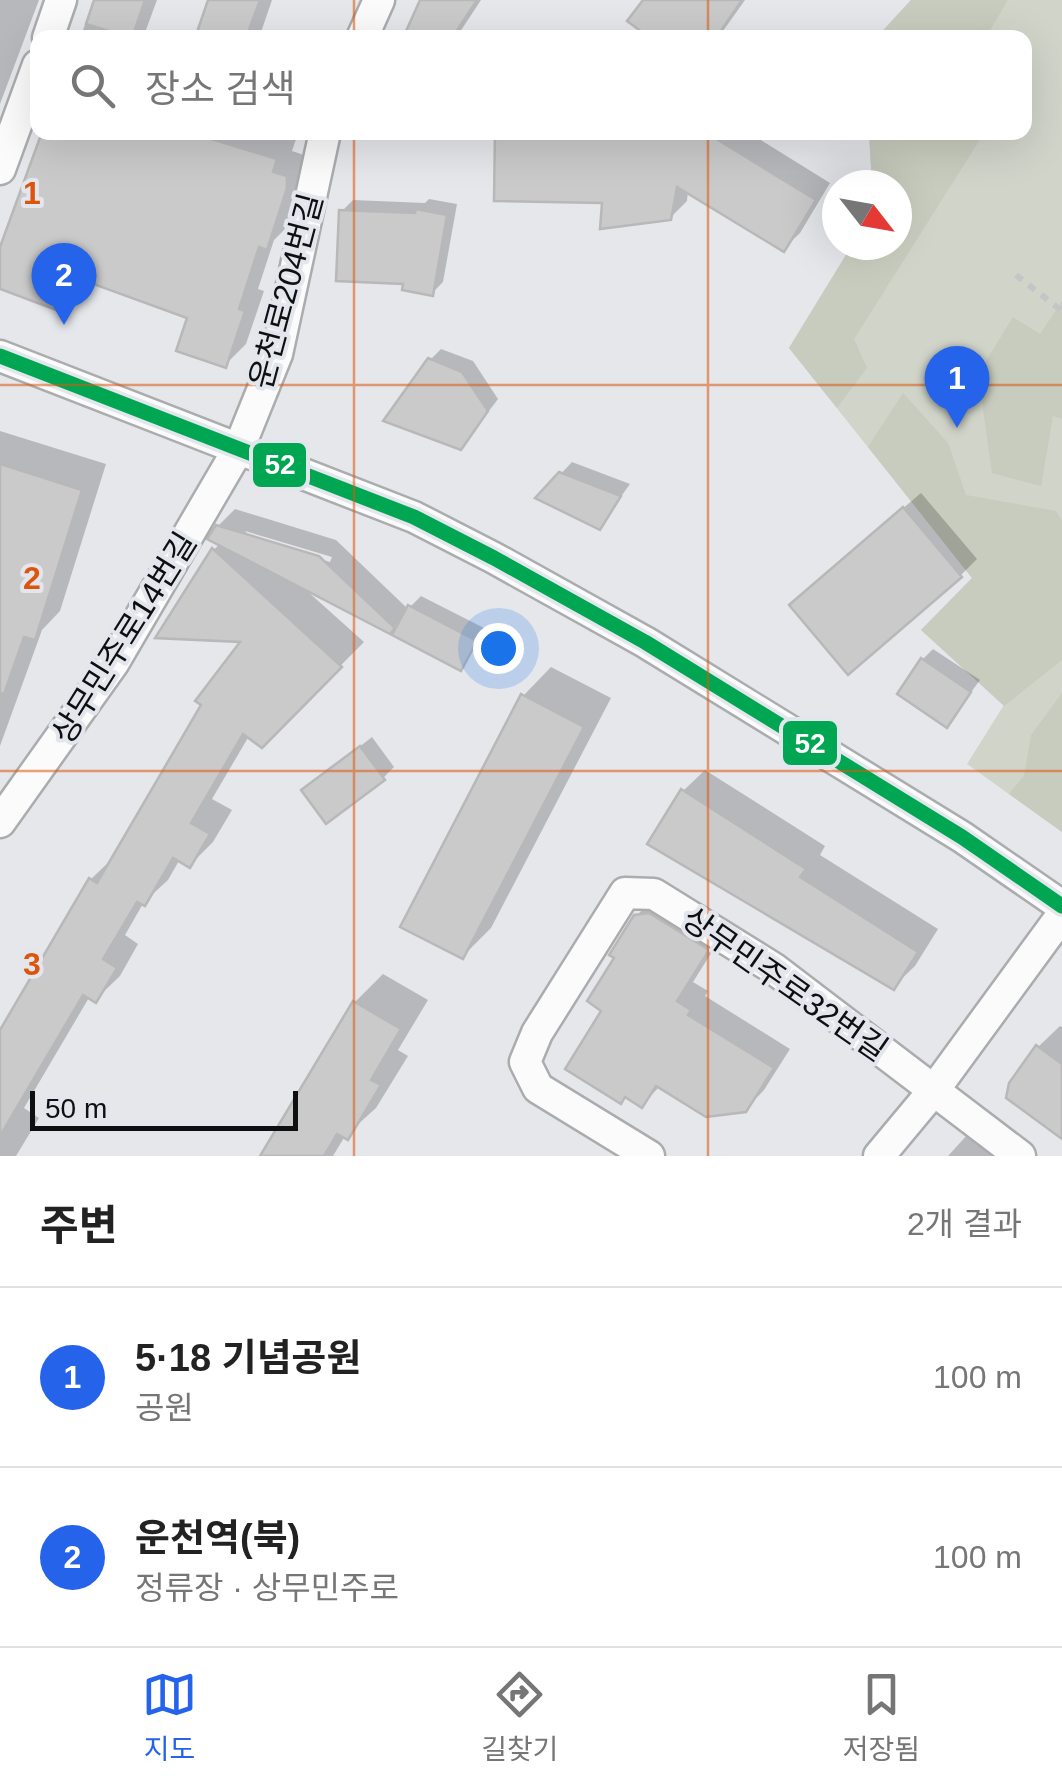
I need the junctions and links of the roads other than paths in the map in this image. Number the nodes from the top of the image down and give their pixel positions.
1 (61, 0) edge
2 (379, 0) edge
3 (51, 30) edge
4 (366, 30) edge
5 (30, 87) edge
6 (323, 140) edge
7 (0, 168) edge
8 (0, 356) edge
9 (239, 448) junction
10 (0, 822) edge
11 (1062, 906) edge
12 (1062, 915) edge
13 (934, 1090) junction
14 (650, 1156) edge
15 (879, 1156) edge
16 (1020, 1156) edge

1 - 3 street
2 - 4 street
5 - 7 street
6 - 9 street, 운천로204번길
8 - 9 street
9 - 10 street, 상무민주로14번길
9 - 11 street
12 - 13 street
13 - 14 street, 상무민주로32번길
13 - 15 street
13 - 16 street, 상무민주로32번길

